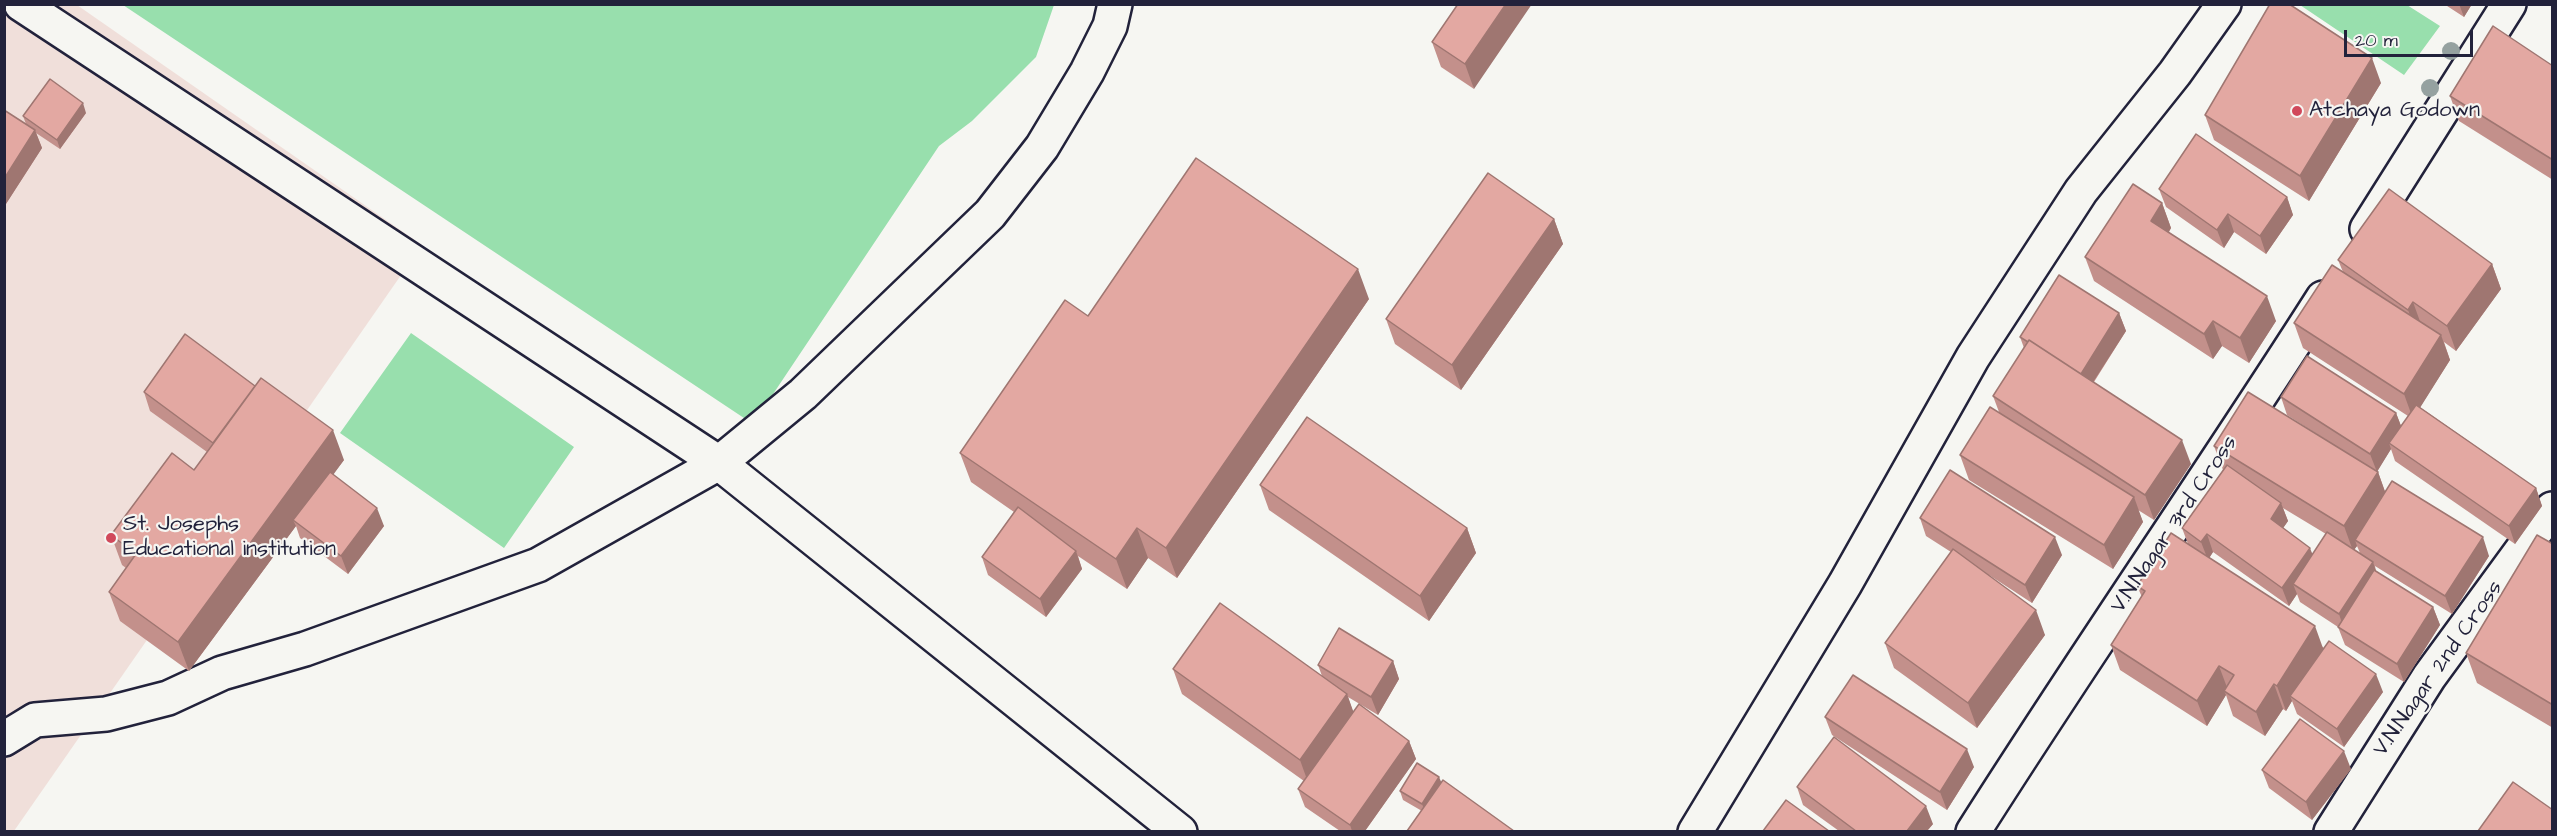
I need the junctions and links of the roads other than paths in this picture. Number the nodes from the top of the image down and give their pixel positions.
1 (21, 4) edge
2 (1115, 4) edge
3 (2224, 4) edge
4 (2509, 4) edge
5 (719, 463) junction
6 (2553, 509) edge
7 (4, 739) edge
8 (1180, 831) edge
9 (1695, 831) edge
10 (1973, 831) edge
11 (2331, 831) edge

1 - 5 street
2 - 5 street
3 - 9 street
4 - 10 street, V.N.Nagar 3rd Cross
5 - 7 street
5 - 8 street
6 - 11 street, V.N.Nagar 2nd Cross

